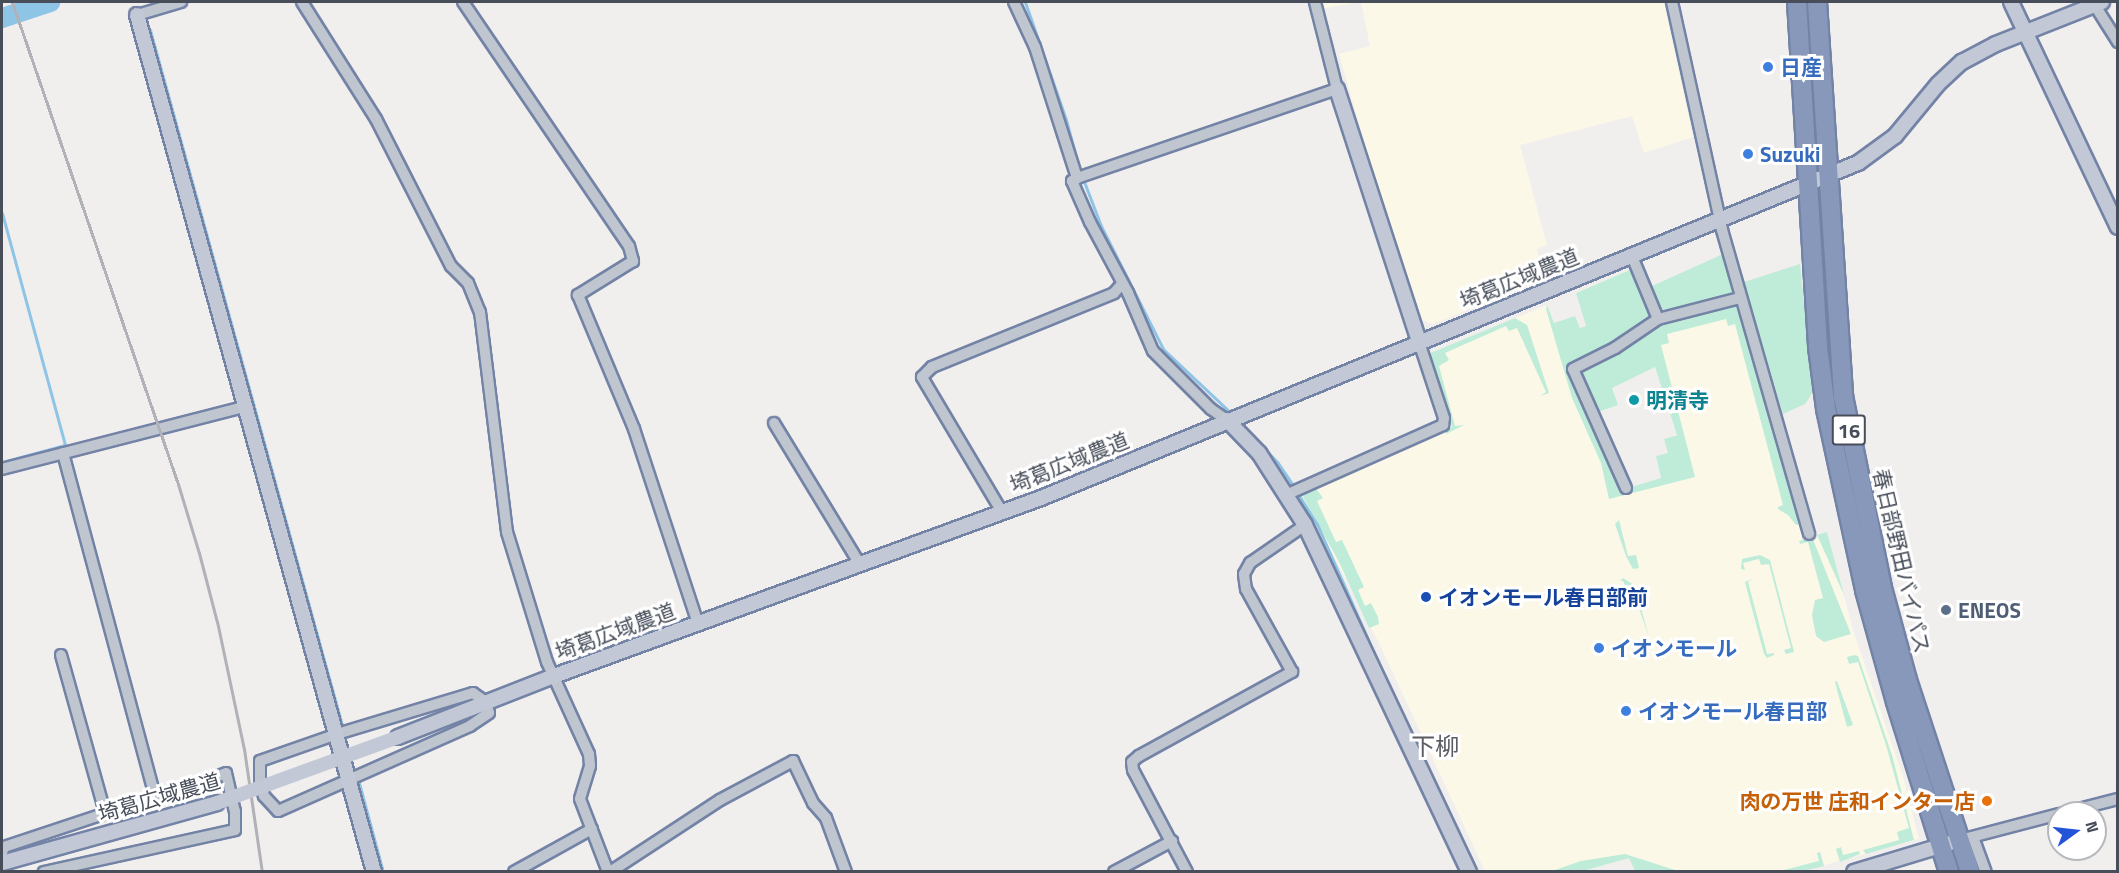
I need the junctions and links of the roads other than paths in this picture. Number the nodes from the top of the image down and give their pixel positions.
1 (181, 2) edge
2 (302, 2) edge
3 (463, 2) edge
4 (1014, 2) edge
5 (1315, 2) edge
6 (1672, 2) edge
7 (1797, 2) edge
8 (1817, 2) edge
9 (2011, 2) edge
10 (2098, 3) edge
11 (137, 15) joint
12 (2025, 32) junction
13 (2118, 42) edge
14 (1337, 89) junction
15 (1827, 174) junction
16 (1077, 178) junction
17 (1807, 182) junction
18 (1720, 218) junction
19 (2118, 227) edge
20 (1631, 254) junction
21 (1121, 285) junction
22 (1740, 298) junction
23 (1658, 319) junction
24 (1419, 342) junction
25 (248, 406) junction
26 (1227, 420) junction
27 (774, 423) dead end
28 (63, 453) junction
29 (2, 469) edge
30 (1626, 488) dead end
31 (1288, 494) junction
32 (1002, 512) junction
33 (1305, 525) junction
34 (1809, 534) dead end
35 (859, 563) junction
36 (698, 624) junction
37 (61, 655) dead end
38 (554, 676) junction
39 (486, 702) junction
40 (337, 734) junction
41 (349, 779) junction
42 (155, 796) junction
43 (105, 813) junction
44 (2047, 817) edge
45 (592, 829) junction
46 (1966, 839) junction
47 (1172, 841) junction
48 (1941, 845) junction
49 (2, 853) edge
50 (2, 863) edge
51 (2, 868) edge
52 (6, 872) edge
53 (44, 872) edge
54 (374, 872) edge
55 (514, 872) edge
56 (609, 872) edge
57 (846, 872) edge
58 (1114, 872) edge
59 (1187, 872) edge
60 (1468, 872) edge
61 (1854, 872) edge
62 (1949, 872) edge
63 (1970, 872) edge
64 (1986, 872) edge

1 - 11 street
2 - 38 street
3 - 36 street
4 - 16 street
5 - 14 street
6 - 18 street
7 - 17 highway, 春日部野田バイパス / 16
8 - 15 highway, 春日部野田バイパス / 16
9 - 12 street
10 - 12 street, 埼葛広域農道
10 - 13 street
11 - 25 street
12 - 15 street, 埼葛広域農道
12 - 19 street
14 - 16 street
14 - 24 street
15 - 17 street, 埼葛広域農道
15 - 46 highway, 春日部野田バイパス / 16
16 - 21 street
17 - 18 street, 埼葛広域農道
17 - 48 highway, 春日部野田バイパス / 16
18 - 20 street, 埼葛広域農道
18 - 22 street
20 - 23 street
20 - 24 street, 埼葛広域農道
21 - 26 street
21 - 32 street
22 - 23 street
22 - 34 street
23 - 30 street
24 - 26 street, 埼葛広域農道
24 - 31 street
25 - 28 street
25 - 40 street
26 - 31 street
26 - 32 street, 埼葛広域農道
27 - 35 street
28 - 29 street
28 - 42 street
31 - 33 street
32 - 35 street, 埼葛広域農道
33 - 47 street
33 - 60 street
35 - 36 street, 埼葛広域農道
36 - 38 street, 埼葛広域農道
37 - 43 street
38 - 39 street, 埼葛広域農道
38 - 45 street
39 - 40 street
39 - 41 street
39 - 50 street, 埼葛広域農道, bridge
40 - 41 street
40 - 41 street
41 - 54 street
42 - 43 street
42 - 53 street
43 - 49 street
44 - 46 street
45 - 55 street
45 - 56 street
46 - 48 street
46 - 63 highway, 春日部野田バイパス / 16
46 - 64 street
47 - 58 street
47 - 59 street
48 - 61 street
48 - 62 highway, 春日部野田バイパス / 16
51 - 52 street
56 - 57 street

